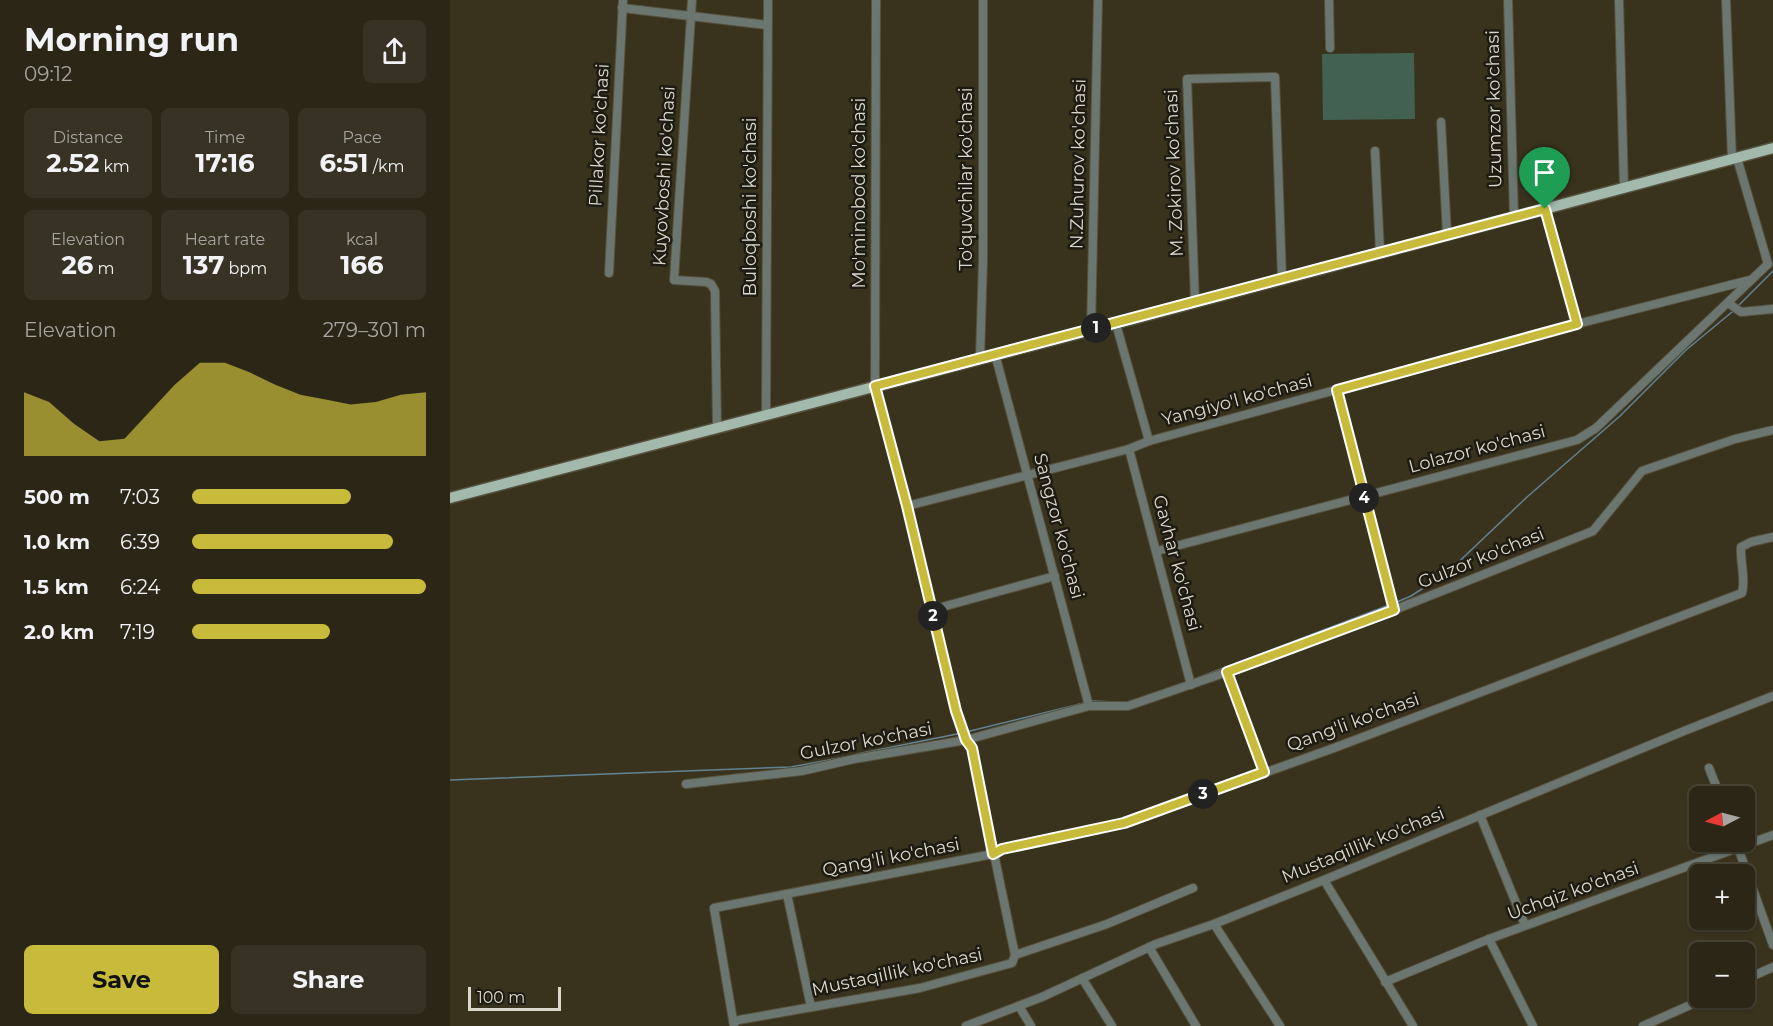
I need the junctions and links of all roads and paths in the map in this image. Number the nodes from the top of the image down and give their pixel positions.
1 (692, 0) edge
2 (768, 0) edge
3 (876, 0) edge
4 (983, 0) edge
5 (1098, 0) edge
6 (1329, 0) edge
7 (1508, 0) edge
8 (1619, 0) edge
9 (1726, 0) edge
10 (623, 4) edge
11 (690, 15) junction
12 (768, 25) junction
13 (1330, 48) dead end
14 (1441, 122) dead end
15 (1773, 148) edge
16 (1375, 151) dead end
17 (1735, 158) junction
18 (1624, 189) junction
19 (1545, 209) junction
20 (1514, 217) junction
21 (1447, 235) junction
22 (1380, 252) junction
23 (1770, 262) edge
24 (609, 273) dead end
25 (1282, 279) junction
26 (1750, 280) junction
27 (1195, 303) junction
28 (1728, 303) junction
29 (1773, 309) edge
30 (1116, 324) junction
31 (1577, 324) junction
32 (1091, 330) junction
33 (995, 354) junction
34 (980, 358) junction
35 (875, 386) junction
36 (1337, 390) junction
37 (766, 414) junction
38 (717, 428) junction
39 (1773, 430) edge
40 (1149, 441) junction
41 (1129, 449) junction
42 (1028, 475) junction
43 (1364, 495) junction
44 (450, 498) edge
45 (907, 506) junction
46 (1773, 537) edge
47 (1157, 551) junction
48 (1055, 576) junction
49 (931, 610) junction
50 (1394, 610) junction
51 (1227, 672) junction
52 (1191, 685) junction
53 (1773, 696) edge
54 (1089, 706) junction
55 (966, 740) junction
56 (1709, 768) dead end
57 (1264, 772) junction
58 (686, 784) dead end
59 (1716, 786) edge
60 (1480, 815) junction
61 (1773, 835) edge
62 (1755, 840) edge
63 (1719, 852) edge
64 (1740, 852) edge
65 (993, 854) junction
66 (1324, 880) junction
67 (1193, 888) dead end
68 (788, 894) junction
69 (1214, 924) junction
70 (1525, 925) junction
71 (1489, 939) junction
72 (1773, 945) edge
73 (1149, 947) junction
74 (1015, 955) junction
75 (1773, 967) edge
76 (1755, 975) edge
77 (1082, 978) junction
78 (1385, 982) junction
79 (1019, 1006) junction
80 (1689, 1006) edge
81 (811, 1007) junction
82 (734, 1024) edge
83 (966, 1026) edge
84 (1030, 1026) edge
85 (1112, 1026) edge
86 (1196, 1026) edge
87 (1280, 1026) edge
88 (1413, 1026) edge
89 (1533, 1026) edge
90 (1643, 1026) edge

1 - 11 street, Kuyovboshi ko'chasi
2 - 12 street, Buloqboshi ko'chasi
3 - 35 street, Mo'minobod ko'chasi
4 - 34 street, To'quvchilar ko'chasi
5 - 32 street, N.Zuhurov ko'chasi
6 - 13 street
7 - 20 street, Uzumzor ko'chasi
8 - 18 street
9 - 17 street
10 - 11 street
10 - 24 street, Pillakor ko'chasi
11 - 12 street
11 - 38 street, Kuyovboshi ko'chasi
12 - 37 street, Buloqboshi ko'chasi
14 - 21 street
15 - 17 main road
16 - 22 street
17 - 18 main road
17 - 23 street
18 - 19 main road
19 - 20 main road
19 - 31 street
20 - 21 main road
21 - 22 main road
22 - 25 main road
23 - 26 street, Lolazor ko'chasi
25 - 27 main road
25 - 27 street, M. Zokirov ko'chasi
26 - 28 street, Lolazor ko'chasi
26 - 31 street, Yangiyo'l ko'chasi
27 - 30 main road
28 - 29 street
28 - 43 street, Lolazor ko'chasi
30 - 32 main road
30 - 40 street
31 - 36 street, Yangiyo'l ko'chasi
32 - 33 main road
33 - 34 main road
33 - 42 street, Sangzor ko'chasi
34 - 35 main road
35 - 37 main road
35 - 45 street, Mo'minobod ko'chasi
36 - 40 street, Yangiyo'l ko'chasi
36 - 43 street
37 - 38 main road
38 - 44 main road
39 - 50 street, Gulzor ko'chasi
40 - 41 street, Yangiyo'l ko'chasi
41 - 42 street, Yangiyo'l ko'chasi
41 - 47 street, Gavhar ko'chasi
42 - 45 street, Yangiyo'l ko'chasi
42 - 48 street, Sangzor ko'chasi
43 - 47 street, Lolazor ko'chasi
43 - 50 street
45 - 49 street, Mo'minobod ko'chasi
46 - 57 street, Qang'li ko'chasi
47 - 52 street, Gavhar ko'chasi
48 - 49 street
48 - 54 street, Sangzor ko'chasi
49 - 55 street, Mo'minobod ko'chasi
50 - 51 street, Gulzor ko'chasi
51 - 52 street, Gulzor ko'chasi
51 - 57 street
52 - 54 street, Gulzor ko'chasi
53 - 60 street, Mustaqillik ko'chasi
54 - 55 street, Gulzor ko'chasi
55 - 58 street, Gulzor ko'chasi
55 - 65 street, Mo'minobod ko'chasi
56 - 59 street
57 - 65 street, Qang'li ko'chasi
60 - 66 street, Mustaqillik ko'chasi
60 - 70 street
61 - 62 street, Uchqiz ko'chasi
63 - 70 street, Uchqiz ko'chasi
64 - 72 street
65 - 68 street, Qang'li ko'chasi
65 - 74 street, Mo'minobod ko'chasi
66 - 69 street, Mustaqillik ko'chasi
66 - 78 street
67 - 74 street, Mustaqillik ko'chasi
68 - 81 street
68 - 82 street, Qang'li ko'chasi
69 - 73 street, Mustaqillik ko'chasi
69 - 87 street
70 - 71 street, Uchqiz ko'chasi
71 - 78 street, Uchqiz ko'chasi
71 - 89 street
73 - 77 street, Mustaqillik ko'chasi
73 - 86 street
74 - 81 street, Mustaqillik ko'chasi
75 - 76 street
77 - 79 street, Mustaqillik ko'chasi
77 - 85 street
78 - 88 street
79 - 83 street, Mustaqillik ko'chasi
79 - 84 street
80 - 90 street
81 - 82 street, Mustaqillik ko'chasi

